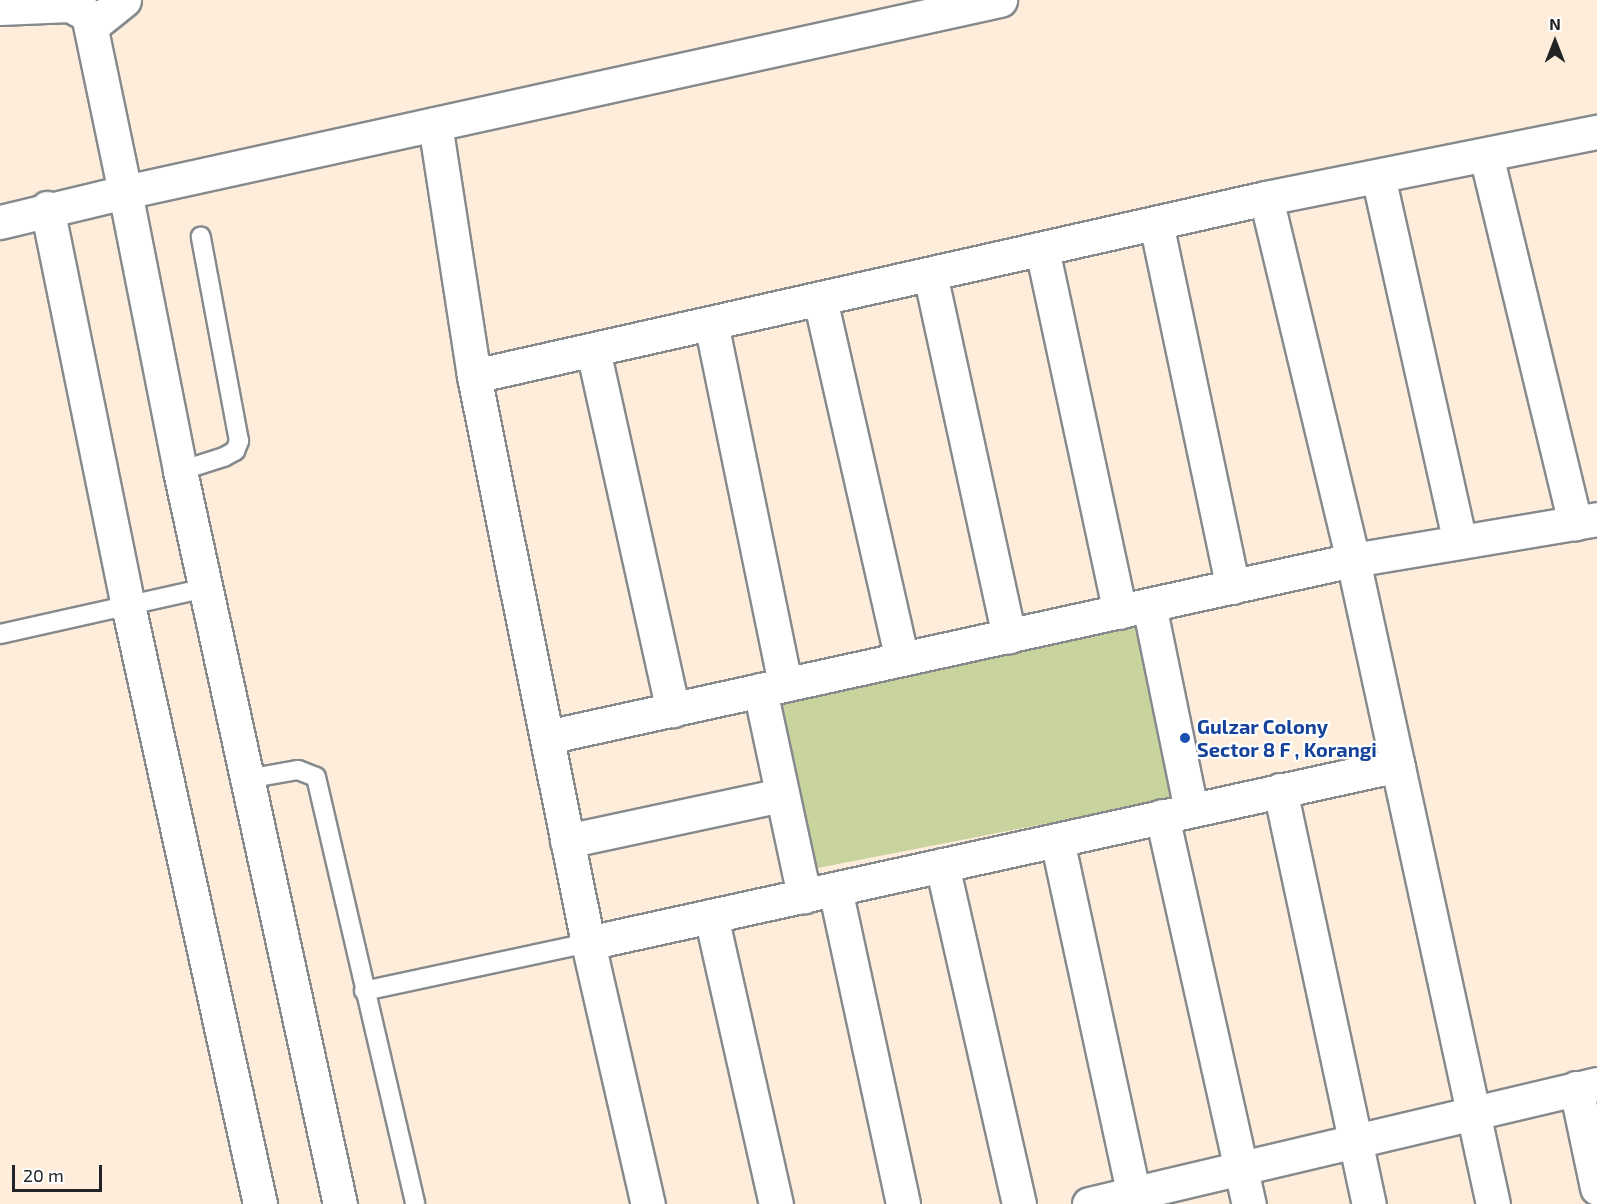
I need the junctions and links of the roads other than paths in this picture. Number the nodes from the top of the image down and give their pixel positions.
1 (124, 0) edge
2 (1000, 0) edge
3 (0, 8) edge
4 (93, 25) junction
5 (435, 124) junction
6 (1597, 132) edge
7 (1485, 155) junction
8 (1378, 176) junction
9 (125, 192) junction
10 (1266, 198) junction
11 (47, 208) junction
12 (0, 222) edge
13 (1156, 223) junction
14 (201, 237) dead end
15 (1042, 249) junction
16 (930, 274) junction
17 (820, 299) junction
18 (711, 323) junction
19 (593, 350) junction
20 (474, 376) junction
21 (180, 471) junction
22 (1586, 521) edge
23 (1460, 542) junction
24 (1353, 560) junction
25 (1233, 586) junction
26 (206, 588) junction
27 (128, 605) junction
28 (1135, 608) junction
29 (0, 634) edge
30 (1009, 636) junction
31 (902, 659) junction
32 (772, 688) junction
33 (673, 710) junction
34 (547, 737) junction
35 (1398, 765) junction
36 (248, 779) junction
37 (1280, 790) junction
38 (782, 795) junction
39 (1176, 813) junction
40 (1057, 840) junction
41 (567, 841) junction
42 (942, 865) junction
43 (835, 889) junction
44 (804, 896) junction
45 (711, 916) junction
46 (588, 943) junction
47 (364, 990) junction
48 (1587, 1086) edge
49 (1475, 1113) junction
50 (1355, 1141) junction
51 (1240, 1168) junction
52 (1597, 1188) edge
53 (1135, 1199) edge
54 (260, 1204) edge
55 (339, 1204) edge
56 (415, 1204) edge
57 (648, 1204) edge
58 (776, 1204) edge
59 (903, 1204) edge
60 (1018, 1204) edge
61 (1089, 1204) edge
62 (1249, 1204) edge
63 (1369, 1204) edge
64 (1493, 1204) edge

1 - 4 street
2 - 5 street
3 - 4 street
4 - 9 street
5 - 9 street
5 - 20 street
6 - 7 street
7 - 8 street
7 - 22 street
8 - 10 street
8 - 23 street
9 - 11 street
9 - 21 street
10 - 13 street
10 - 24 street
11 - 12 street
11 - 27 street
13 - 15 street
13 - 25 street
14 - 21 lane
15 - 16 street
15 - 28 street
16 - 17 street
16 - 30 street
17 - 18 street
17 - 31 street
18 - 19 street
18 - 32 street
19 - 20 street
19 - 33 street
20 - 34 street
21 - 26 street
22 - 23 street
23 - 24 street
24 - 25 street
24 - 35 street
25 - 28 street
26 - 27 lane
26 - 36 street
27 - 29 lane
27 - 54 street
28 - 30 street
28 - 39 street
30 - 31 street
31 - 32 street
32 - 33 street
32 - 38 street
33 - 34 street
34 - 41 street
35 - 37 street
35 - 49 street
36 - 47 lane
36 - 55 street
37 - 39 street
37 - 50 street
38 - 41 street
38 - 44 street
39 - 40 street
39 - 51 street
40 - 42 street
40 - 53 street
41 - 46 street
42 - 43 street
42 - 60 street
43 - 44 street
43 - 59 street
44 - 45 street
45 - 46 street
45 - 58 street
46 - 47 lane
46 - 57 street
47 - 56 lane
48 - 49 street
48 - 52 street
49 - 50 street
49 - 64 street
50 - 51 street
50 - 63 street
51 - 53 street
51 - 62 street
53 - 61 street

